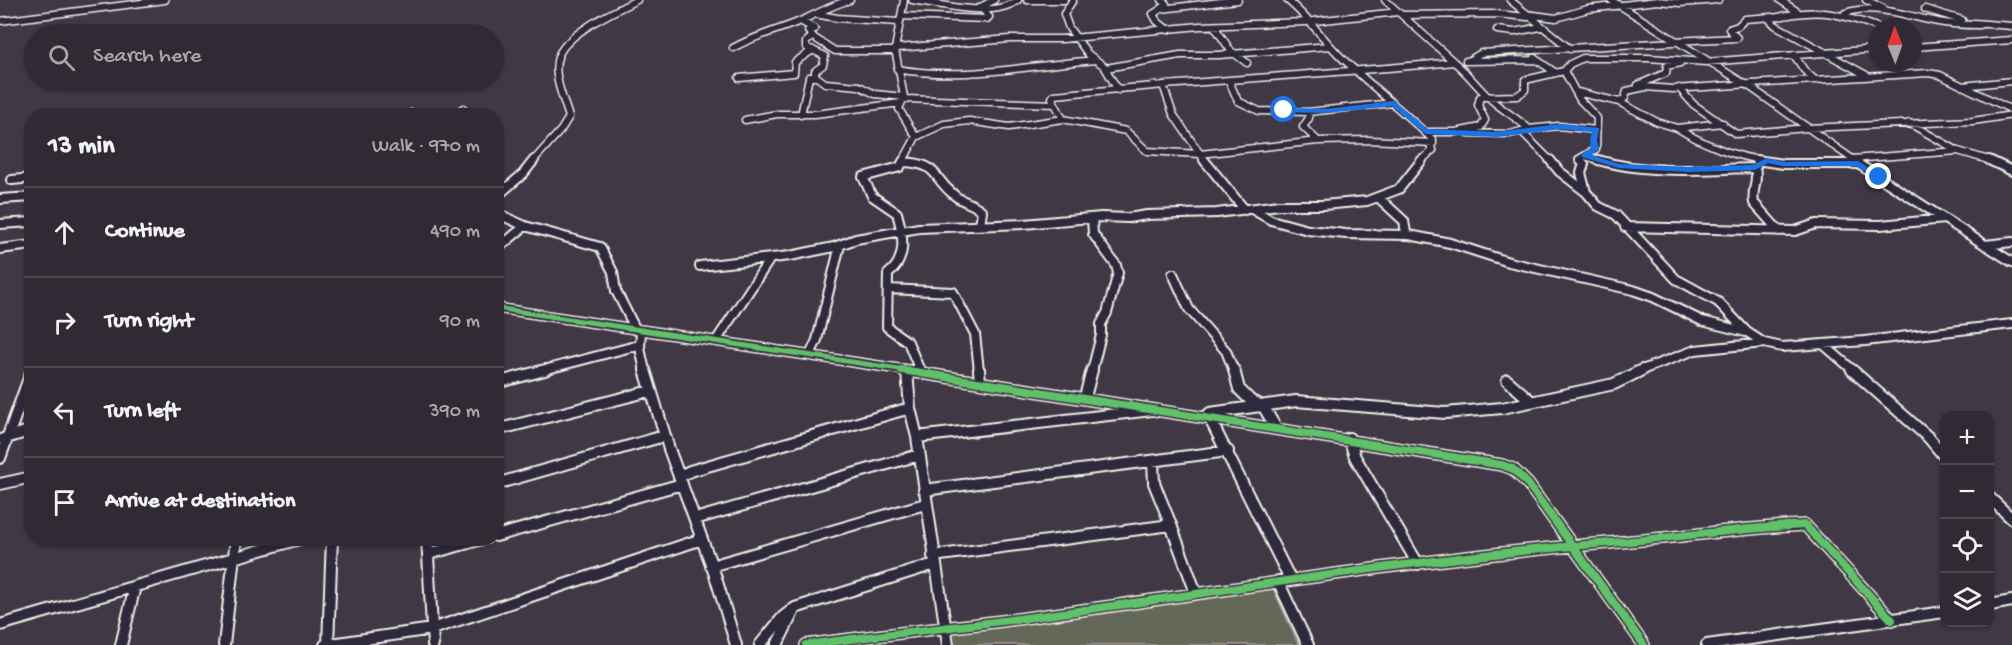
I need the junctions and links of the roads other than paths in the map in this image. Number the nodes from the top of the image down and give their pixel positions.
1 (165, 0) edge
2 (636, 0) edge
3 (850, 0) edge
4 (904, 0) edge
5 (912, 0) edge
6 (994, 0) edge
7 (1018, 0) edge
8 (1027, 0) edge
9 (1064, 0) edge
10 (1073, 0) edge
11 (1162, 0) edge
12 (1238, 0) edge
13 (1287, 0) edge
14 (1385, 0) edge
15 (1510, 0) edge
16 (1611, 0) edge
17 (1718, 0) edge
18 (1780, 0) edge
19 (1866, 0) edge
20 (1684, 1) edge
21 (1620, 6) junction
22 (980, 9) junction
23 (1161, 9) junction
24 (1925, 9) dead end
25 (1798, 12) junction
26 (1891, 12) junction
27 (1845, 13) junction
28 (815, 14) junction
29 (1400, 14) junction
30 (1527, 16) junction
31 (1772, 17) junction
32 (899, 19) junction
33 (0, 21) edge
34 (800, 21) junction
35 (1309, 22) junction
36 (1868, 23) edge
37 (1980, 25) junction
38 (2012, 26) edge
39 (1214, 27) junction
40 (1541, 27) junction
41 (1168, 30) junction
42 (1497, 30) dead end
43 (813, 37) junction
44 (1077, 37) junction
45 (2011, 40) edge
46 (1673, 41) junction
47 (1330, 46) junction
48 (1923, 47) edge
49 (733, 48) dead end
50 (1569, 48) junction
51 (896, 49) junction
52 (813, 50) junction
53 (1520, 50) junction
54 (1868, 50) edge
55 (1829, 53) junction
56 (1235, 54) junction
57 (1794, 55) junction
58 (1583, 58) junction
59 (1096, 60) junction
60 (1537, 60) junction
61 (1467, 61) junction
62 (1454, 62) junction
63 (1706, 62) junction
64 (1246, 63) dead end
65 (1684, 63) junction
66 (1106, 68) junction
67 (897, 69) junction
68 (1355, 71) junction
69 (1560, 71) junction
70 (794, 73) junction
71 (1866, 76) junction
72 (812, 77) junction
73 (739, 78) dead end
74 (1815, 80) junction
75 (1229, 81) junction
76 (2012, 81) edge
77 (1743, 84) junction
78 (1163, 85) junction
79 (1960, 86) junction
80 (1640, 88) junction
81 (1678, 88) junction
82 (1118, 90) junction
83 (1577, 92) junction
84 (1487, 96) junction
85 (903, 100) junction
86 (1619, 102) junction
87 (1394, 103) junction
88 (1055, 104) junction
89 (1308, 112) junction
90 (2012, 112) edge
91 (801, 115) junction
92 (1063, 119) junction
93 (746, 120) dead end
94 (1723, 123) junction
95 (1909, 123) junction
96 (1677, 128) junction
97 (1807, 128) junction
98 (1596, 130) junction
99 (1525, 131) junction
100 (1426, 132) junction
101 (1456, 132) junction
102 (916, 137) junction
103 (1318, 141) junction
104 (1433, 143) junction
105 (1958, 151) junction
106 (1200, 154) junction
107 (1585, 156) junction
108 (1851, 159) junction
109 (1767, 161) junction
110 (903, 162) junction
111 (1858, 164) junction
112 (1755, 168) junction
113 (2012, 170) edge
114 (24, 179) edge
115 (12, 180) dead end
116 (504, 190) edge
117 (1586, 192) junction
118 (24, 198) edge
119 (1379, 198) junction
120 (0, 199) edge
121 (1248, 209) junction
122 (504, 217) edge
123 (1092, 218) junction
124 (1945, 219) junction
125 (24, 222) edge
126 (0, 224) edge
127 (980, 225) junction
128 (525, 226) junction
129 (1625, 227) junction
130 (900, 231) junction
131 (1779, 231) junction
132 (1408, 235) junction
133 (504, 242) edge
134 (2012, 242) edge
135 (840, 245) junction
136 (1985, 245) junction
137 (24, 246) edge
138 (0, 249) edge
139 (770, 259) junction
140 (2012, 262) edge
141 (700, 266) dead end
142 (1173, 274) dead end
143 (888, 289) junction
144 (504, 309) edge
145 (2012, 324) edge
146 (638, 330) junction
147 (1747, 332) junction
148 (716, 341) junction
149 (1764, 343) junction
150 (1823, 344) junction
151 (639, 345) junction
152 (810, 355) junction
153 (907, 372) junction
154 (921, 374) junction
155 (1507, 380) dead end
156 (980, 381) junction
157 (504, 382) edge
158 (24, 388) edge
159 (650, 391) junction
160 (1085, 397) junction
161 (1531, 401) junction
162 (1263, 406) junction
163 (910, 408) junction
164 (1156, 408) junction
165 (1208, 415) junction
166 (504, 427) edge
167 (1276, 428) junction
168 (24, 432) edge
169 (664, 436) junction
170 (917, 437) junction
171 (1349, 438) junction
172 (3, 439) edge
173 (1940, 451) edge
174 (1228, 452) junction
175 (919, 455) junction
176 (0, 458) edge
177 (1153, 462) junction
178 (24, 479) edge
179 (681, 481) junction
180 (504, 482) edge
181 (0, 484) edge
182 (924, 490) junction
183 (1994, 503) edge
184 (925, 504) junction
185 (694, 519) junction
186 (2012, 519) edge
187 (1172, 525) junction
188 (504, 534) edge
189 (702, 539) junction
190 (235, 546) edge
191 (275, 546) edge
192 (332, 546) edge
193 (428, 546) edge
194 (458, 546) edge
195 (1573, 546) junction
196 (429, 554) junction
197 (234, 558) junction
198 (934, 560) junction
199 (1418, 564) junction
200 (711, 566) junction
201 (1290, 579) junction
202 (1278, 581) junction
203 (135, 586) junction
204 (1196, 593) junction
205 (2012, 602) edge
206 (1994, 604) edge
207 (795, 608) junction
208 (1940, 613) edge
209 (1892, 620) junction
210 (0, 624) edge
211 (945, 626) junction
212 (432, 629) junction
213 (1754, 642) edge
214 (121, 645) edge
215 (224, 645) edge
216 (326, 645) edge
217 (433, 645) edge
218 (736, 645) edge
219 (760, 645) edge
220 (777, 645) edge
221 (807, 645) edge
222 (948, 645) edge
223 (1308, 645) edge
224 (1644, 645) edge
225 (1707, 645) edge

1 - 33 street
2 - 116 street
3 - 28 street
4 - 32 street
5 - 22 street
6 - 22 street
7 - 22 street
8 - 9 street
10 - 44 street
11 - 23 street
12 - 23 street
13 - 35 street
14 - 29 street
15 - 30 street
16 - 21 street
17 - 20 street
18 - 25 street
19 - 26 street
20 - 21 street
21 - 30 street
21 - 46 street
22 - 32 street
23 - 41 street
24 - 37 street
25 - 27 street
25 - 31 street
26 - 27 street
26 - 37 street
27 - 36 street
28 - 32 street
28 - 34 street
29 - 30 street
29 - 35 street
29 - 62 street
30 - 40 street
31 - 46 street
31 - 55 street
32 - 51 street
34 - 43 street
34 - 49 street
35 - 39 street
35 - 47 street
37 - 38 street
39 - 41 street
39 - 56 street
40 - 42 street
40 - 50 street
41 - 44 street
43 - 51 street
43 - 52 street
44 - 51 street
44 - 59 street
45 - 48 street
46 - 50 street
46 - 63 street
47 - 56 street
47 - 68 street
50 - 53 street
50 - 58 street
51 - 67 street
52 - 70 street
52 - 72 street
53 - 60 street
53 - 61 street
54 - 55 street
55 - 57 street
55 - 71 street
56 - 64 street
56 - 66 street
57 - 63 street
57 - 74 street
58 - 65 street
58 - 69 street
59 - 66 street
59 - 67 street
60 - 61 street
60 - 69 street
61 - 62 street
62 - 68 street
62 - 84 street
63 - 65 street
63 - 77 street
65 - 80 street
66 - 82 street
67 - 85 street
68 - 75 street
68 - 87 street
69 - 83 street
69 - 84 street
70 - 72 street
70 - 73 street
71 - 74 street
71 - 79 street
72 - 85 street
72 - 91 street
74 - 77 street
75 - 78 street
75 - 89 street
76 - 79 street
77 - 81 street
77 - 97 street
78 - 82 street
78 - 106 street
79 - 90 street
80 - 81 street
80 - 86 street
81 - 94 street
82 - 88 street
83 - 86 street
83 - 98 street
84 - 99 street
84 - 101 street
85 - 88 street
85 - 91 street
85 - 102 street
86 - 96 street
87 - 89 street
87 - 100 street
88 - 92 street
89 - 103 street
90 - 95 street
91 - 93 street
92 - 102 street
92 - 106 street
94 - 96 street
94 - 97 street
95 - 97 street
95 - 105 street
96 - 109 street
97 - 108 street
98 - 99 street
98 - 107 street
99 - 101 street
99 - 117 street
100 - 101 street
100 - 104 street
102 - 110 street
103 - 104 street
103 - 106 street
104 - 119 street
105 - 108 street
105 - 113 street
106 - 121 street
107 - 112 street
107 - 117 street
108 - 111 street
109 - 111 street
109 - 112 street
110 - 127 street
110 - 130 street
111 - 124 street
112 - 131 street
114 - 115 street
117 - 129 street
118 - 120 street
119 - 121 street
119 - 132 street
121 - 123 street
121 - 132 street
122 - 128 street
123 - 127 street
123 - 160 street
124 - 131 street
124 - 136 street
125 - 126 street
127 - 130 street
128 - 133 street
128 - 146 street
129 - 131 street
129 - 147 street
130 - 135 street
130 - 143 street
132 - 147 street
134 - 136 street
135 - 139 street
135 - 152 street
136 - 140 street
137 - 138 street
139 - 141 street
139 - 148 street
142 - 162 street
143 - 154 street
143 - 156 street
144 - 146 street
145 - 150 street
146 - 148 street
146 - 151 street
147 - 149 street
148 - 152 street
149 - 150 street
149 - 161 street
150 - 173 street
151 - 157 street
151 - 159 street
152 - 153 street
153 - 154 street
153 - 163 street
154 - 156 street
155 - 161 street
156 - 160 street
158 - 172 street
159 - 166 street
159 - 169 street
160 - 164 street
161 - 162 street
162 - 165 street
162 - 167 street
163 - 170 street
163 - 179 street
164 - 165 street
164 - 170 street
165 - 167 street
165 - 174 street
167 - 171 street
168 - 172 street
169 - 179 street
169 - 180 street
170 - 175 street
171 - 195 street
171 - 199 street
172 - 176 street
174 - 177 street
174 - 201 street
175 - 182 street
175 - 185 street
177 - 182 street
177 - 187 street
178 - 181 street
179 - 185 street
179 - 188 street
182 - 184 street
183 - 186 street
184 - 198 street
184 - 200 street
185 - 189 street
187 - 198 street
187 - 204 street
189 - 200 street
189 - 212 street
190 - 197 street
191 - 197 street
192 - 216 street
193 - 196 street
194 - 196 street
195 - 199 street
195 - 209 street
195 - 224 street
196 - 212 street
197 - 203 street
197 - 215 street
198 - 207 street
198 - 211 street
199 - 201 street
200 - 218 street
201 - 202 street
202 - 204 street
202 - 223 street
203 - 210 street
203 - 214 street
204 - 211 street
205 - 206 street
207 - 219 street
207 - 220 street
208 - 209 street
209 - 213 street
211 - 221 street
211 - 222 street
212 - 216 street
212 - 217 street
213 - 225 street

